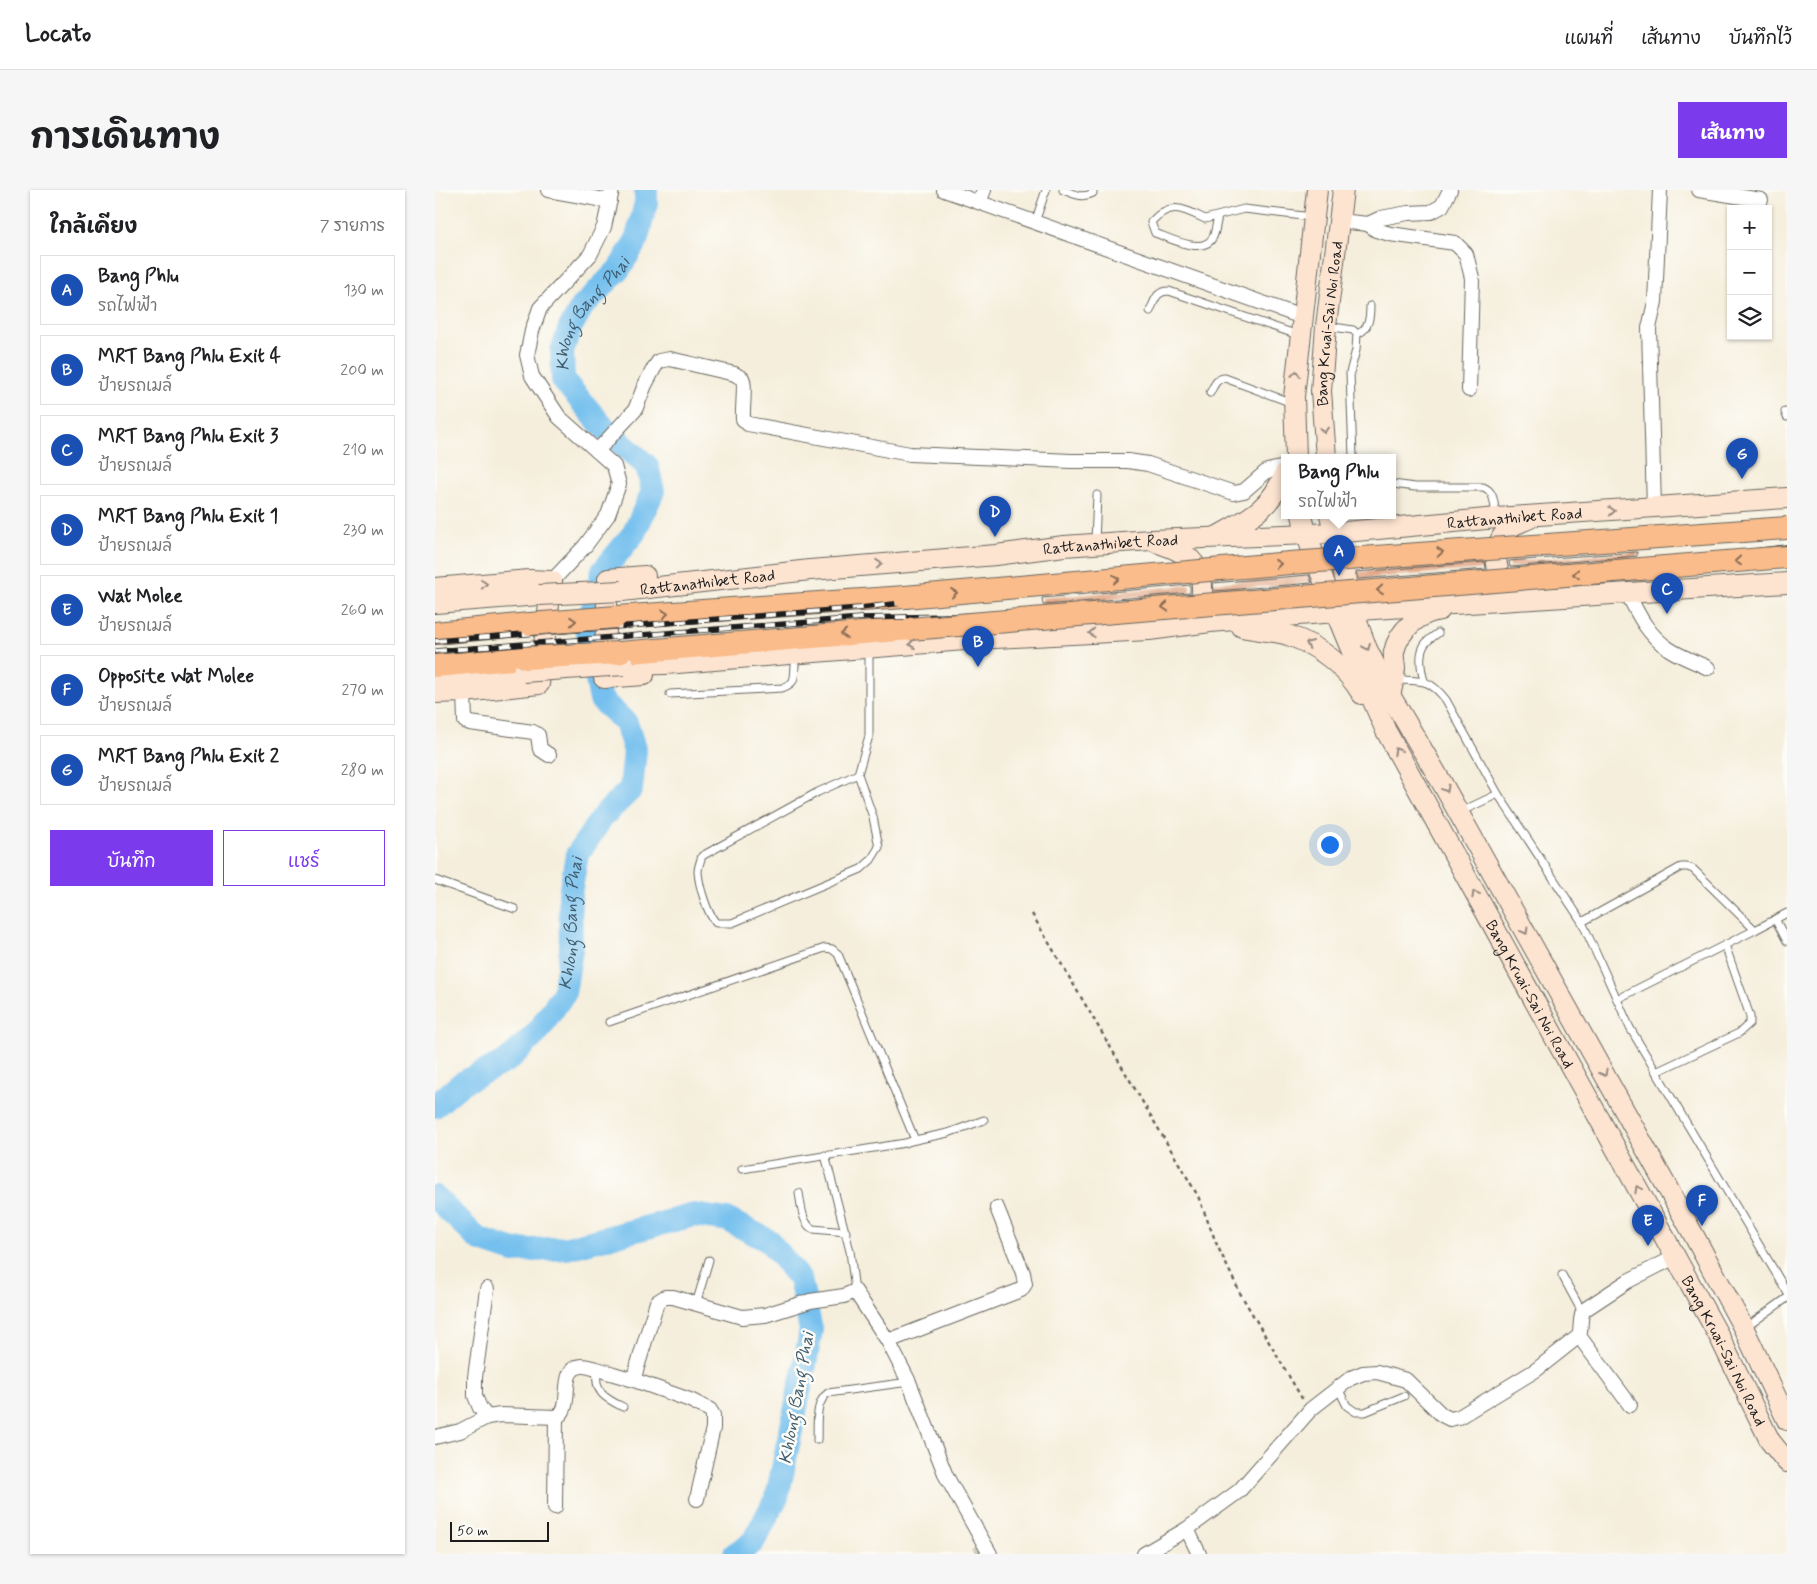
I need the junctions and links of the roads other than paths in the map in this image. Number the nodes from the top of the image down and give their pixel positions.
1 (548, 190) edge
2 (944, 190) edge
3 (1045, 190) edge
4 (1063, 190) edge
5 (1093, 190) edge
6 (1317, 190) edge
7 (1343, 190) edge
8 (1450, 190) edge
9 (1659, 190) edge
10 (1699, 190) edge
11 (611, 196) edge
12 (981, 196) edge
13 (1761, 200) dead end
14 (1218, 217) junction
15 (1313, 217) junction
16 (1339, 221) junction
17 (1035, 222) junction
18 (1368, 224) junction
19 (1370, 306) dead end
20 (1150, 310) dead end
21 (1301, 326) junction
22 (1326, 326) junction
23 (1357, 334) junction
24 (1469, 390) dead end
25 (1210, 392) dead end
26 (1294, 404) junction
27 (601, 446) junction
28 (1294, 454) edge
29 (1326, 454) edge
30 (1353, 454) edge
31 (1281, 468) edge
32 (1281, 481) edge
33 (1396, 484) edge
34 (1097, 495) dead end
35 (1787, 498) edge
36 (1654, 508) junction
37 (1545, 516) junction
38 (1497, 518) junction
39 (1380, 519) edge
40 (1304, 524) edge
41 (1331, 524) edge
42 (1405, 526) junction
43 (1787, 528) edge
44 (1214, 538) junction
45 (1151, 540) junction
46 (1095, 544) junction
47 (1787, 557) edge
48 (844, 567) junction
49 (1787, 583) edge
50 (435, 588) edge
51 (545, 588) junction
52 (1628, 594) junction
53 (1545, 598) junction
54 (1492, 601) junction
55 (435, 603) edge
56 (1344, 612) junction
57 (1210, 622) junction
58 (1166, 628) junction
59 (435, 633) edge
60 (1438, 633) dead end
61 (869, 647) junction
62 (849, 649) junction
63 (622, 659) junction
64 (524, 665) junction
65 (795, 665) junction
66 (435, 666) edge
67 (1708, 668) dead end
68 (435, 678) edge
69 (1424, 681) junction
70 (1392, 687) junction
71 (464, 692) junction
72 (435, 693) edge
73 (670, 694) dead end
74 (1386, 731) junction
75 (549, 755) dead end
76 (858, 774) junction
77 (1498, 794) junction
78 (1459, 813) junction
79 (435, 880) edge
80 (515, 909) dead end
81 (1787, 913) edge
82 (1775, 919) junction
83 (1582, 922) junction
84 (1755, 930) junction
85 (1787, 941) edge
86 (1725, 946) junction
87 (1617, 999) junction
88 (609, 1022) dead end
89 (1656, 1072) junction
90 (984, 1120) dead end
91 (915, 1140) junction
92 (825, 1155) junction
93 (742, 1170) dead end
94 (799, 1193) dead end
95 (997, 1208) dead end
96 (845, 1232) junction
97 (1698, 1244) junction
98 (1675, 1257) junction
99 (709, 1260) dead end
100 (1562, 1276) dead end
101 (487, 1289) dead end
102 (855, 1291) junction
103 (1787, 1292) edge
104 (1787, 1298) edge
105 (696, 1304) junction
106 (1582, 1312) junction
107 (1744, 1329) junction
108 (1579, 1336) junction
109 (888, 1340) junction
110 (597, 1370) junction
111 (631, 1380) junction
112 (909, 1382) junction
113 (1338, 1388) junction
114 (1404, 1396) dead end
115 (1630, 1405) dead end
116 (623, 1407) dead end
117 (487, 1417) junction
118 (556, 1417) junction
119 (1787, 1420) edge
120 (435, 1437) edge
121 (817, 1440) dead end
122 (1787, 1462) edge
123 (697, 1499) dead end
124 (555, 1507) dead end
125 (1187, 1529) junction
126 (986, 1552) edge
127 (1144, 1554) edge
128 (1199, 1554) edge

1 - 11 street
2 - 12 street
3 - 17 lane
4 - 5 lane
6 - 15 main road, Bang Kruai-Sai Noi Road
7 - 16 main road, Bang Kruai-Sai Noi Road
8 - 18 street
9 - 36 street
10 - 13 street
11 - 27 street
12 - 17 street
14 - 14 lane
14 - 15 lane
15 - 21 main road, Bang Kruai-Sai Noi Road
16 - 18 street
16 - 22 main road, Bang Kruai-Sai Noi Road
17 - 21 street
18 - 24 street
19 - 23 lane
20 - 21 lane
26 -> 21 main road, Bang Kruai-Sai Noi Road
22 - 23 lane
22 -> 29 main road, Bang Kruai-Sai Noi Road
23 - 30 lane
25 - 26 lane
26 - 28 main road, Bang Kruai-Sai Noi Road
27 - 31 street
27 - 51 street
32 - 44 main road
33 - 38 lane
34 - 46 lane
35 - 36 main road, Rattanathibet Road
37 -> 36 main road, Rattanathibet Road
37 - 38 main road, Rattanathibet Road
37 - 53 main road
38 - 42 main road, Rattanathibet Road
39 - 42 main road
40 - 41 main road, Rattanathibet Road
40 - 44 main road, Rattanathibet Road
40 - 56 main road, Bang Kruai-Sai Noi Road
41 - 42 main road, Rattanathibet Road
41 - 56 main road, Bang Kruai-Sai Noi Road
59 -> 43 main road, Rattanathibet Road, bridge
44 - 45 main road, Rattanathibet Road
45 - 46 main road, Rattanathibet Road
45 - 58 main road
48 -> 46 main road, Rattanathibet Road
47 -> 63 main road, bridge
48 - 51 main road, Rattanathibet Road, bridge
48 - 65 main road
49 - 52 main road
50 -> 51 main road
51 - 55 main road, Rattanathibet Road
51 - 71 main road
52 - 53 main road
52 - 67 street
53 - 54 main road
54 - 56 main road
54 - 70 main road
56 - 57 main road
56 -> 70 main road, Bang Kruai-Sai Noi Road
56 - 74 main road, Bang Kruai-Sai Noi Road
57 - 58 main road
74 -> 57 main road
58 -> 61 main road
60 - 69 lane
61 - 62 main road
61 - 76 lane
62 - 63 main road
62 - 65 main road
63 - 64 main road, bridge
64 - 66 main road
64 - 68 main road
65 - 73 lane
69 - 70 lane
69 - 77 lane
70 -> 78 main road, Bang Kruai-Sai Noi Road
71 - 72 main road
71 - 75 street
98 -> 74 main road, Bang Kruai-Sai Noi Road
76 - 76 lane
77 - 78 lane
77 - 83 lane
78 -> 97 main road, Bang Kruai-Sai Noi Road
79 - 80 lane
81 - 82 lane
82 - 84 lane
82 - 85 lane
83 - 84 lane
83 - 87 lane
84 - 86 lane
86 - 87 lane
86 - 89 lane
87 - 89 lane
88 - 91 lane
89 - 103 lane
90 - 91 lane
91 - 92 lane
92 - 93 lane
92 - 96 lane
94 - 96 lane
95 - 109 street
96 - 102 lane
97 - 98 main road
97 - 107 main road, Bang Kruai-Sai Noi Road
98 - 106 street
98 - 122 main road, Bang Kruai-Sai Noi Road
99 - 105 lane
100 - 106 lane
101 - 117 street
102 - 105 street
102 - 109 street
104 - 107 lane
105 - 111 street
106 - 108 street
107 - 119 main road, Bang Kruai-Sai Noi Road
108 - 113 street
108 - 115 street
109 - 112 street
110 - 111 street
110 - 116 lane
110 - 118 street
111 - 123 street
112 - 121 lane
112 - 126 street
113 - 114 lane
113 - 125 street
117 - 118 street
117 - 120 street
118 - 124 street
125 - 127 street
125 - 128 street

